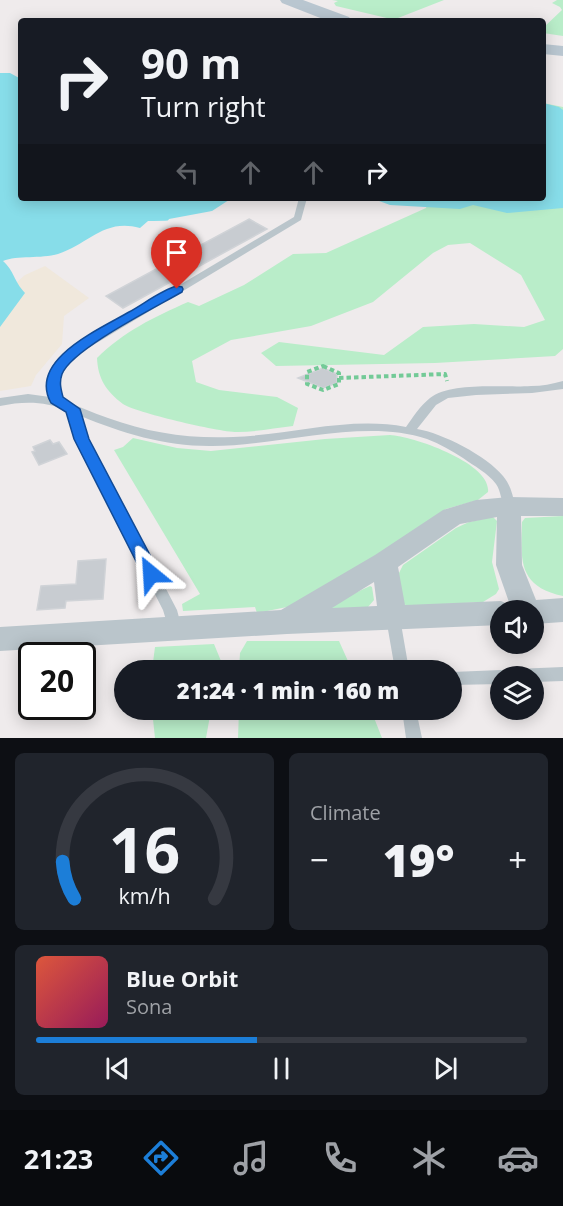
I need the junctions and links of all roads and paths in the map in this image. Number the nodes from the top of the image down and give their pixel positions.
1 (288, 0) edge
2 (335, 18) edge
3 (546, 49) edge
4 (563, 51) edge
5 (302, 201) edge
6 (339, 378) junction
7 (563, 385) edge
8 (450, 393) junction
9 (56, 400) junction
10 (0, 402) edge
11 (73, 409) junction
12 (409, 431) junction
13 (509, 506) junction
14 (563, 507) edge
15 (384, 562) junction
16 (522, 600) edge
17 (563, 610) edge
18 (544, 611) edge
19 (490, 614) edge
20 (393, 618) junction
21 (286, 622) junction
22 (175, 629) junction
23 (0, 639) edge
24 (400, 660) edge
25 (563, 674) edge
26 (544, 675) edge
27 (490, 677) edge
28 (462, 679) edge
29 (411, 720) edge
30 (414, 738) edge

1 - 2 main road
3 - 4 main road
5 - 9 lane
6 - 6 path
6 - 8 path
7 - 8 lane
8 - 12 lane
9 - 10 lane
9 - 11 lane
11 - 12 lane
11 - 22 lane
12 - 13 lane
13 - 14 street
13 - 15 street
13 - 16 street
15 - 20 street
15 - 21 street
17 - 18 street
19 - 20 street
20 - 21 street
20 - 24 lane
21 - 22 street
22 - 23 street
25 - 26 lane
27 - 28 lane
29 - 30 lane

